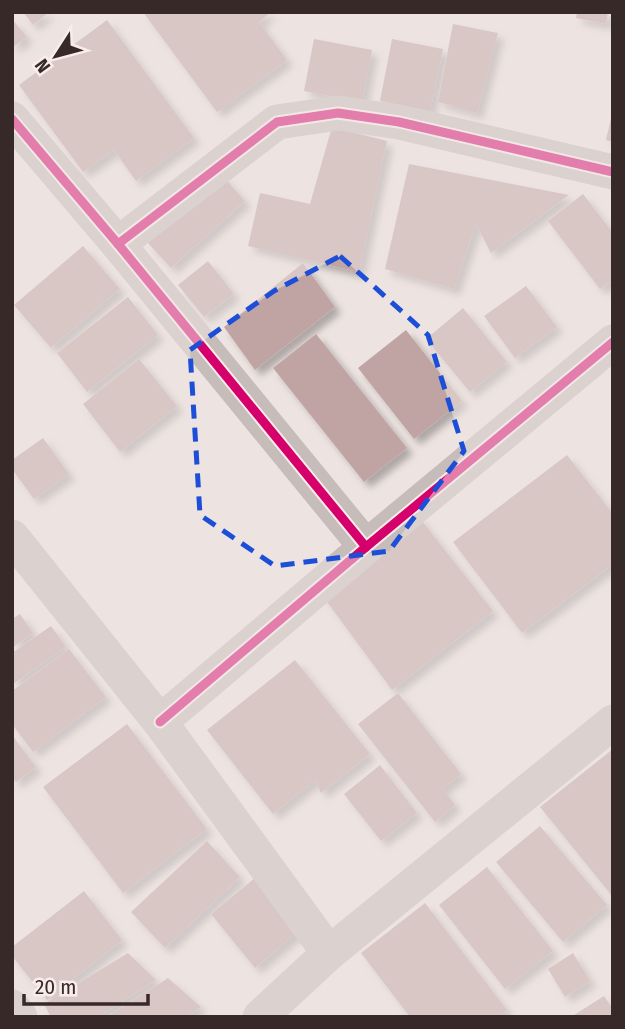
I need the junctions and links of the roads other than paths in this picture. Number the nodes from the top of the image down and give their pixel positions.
1 (12, 119) edge
2 (613, 172) edge
3 (118, 244) junction
4 (613, 342) edge
5 (12, 537) edge
6 (366, 547) junction
7 (160, 722) junction
8 (613, 722) edge
9 (329, 953) junction
10 (12, 1007) edge
11 (20, 1017) edge
12 (260, 1017) edge

1 - 3 street
2 - 3 street
3 - 6 street
4 - 6 street
5 - 7 street
6 - 7 street
7 - 9 street
8 - 9 street
9 - 12 street
10 - 11 street

